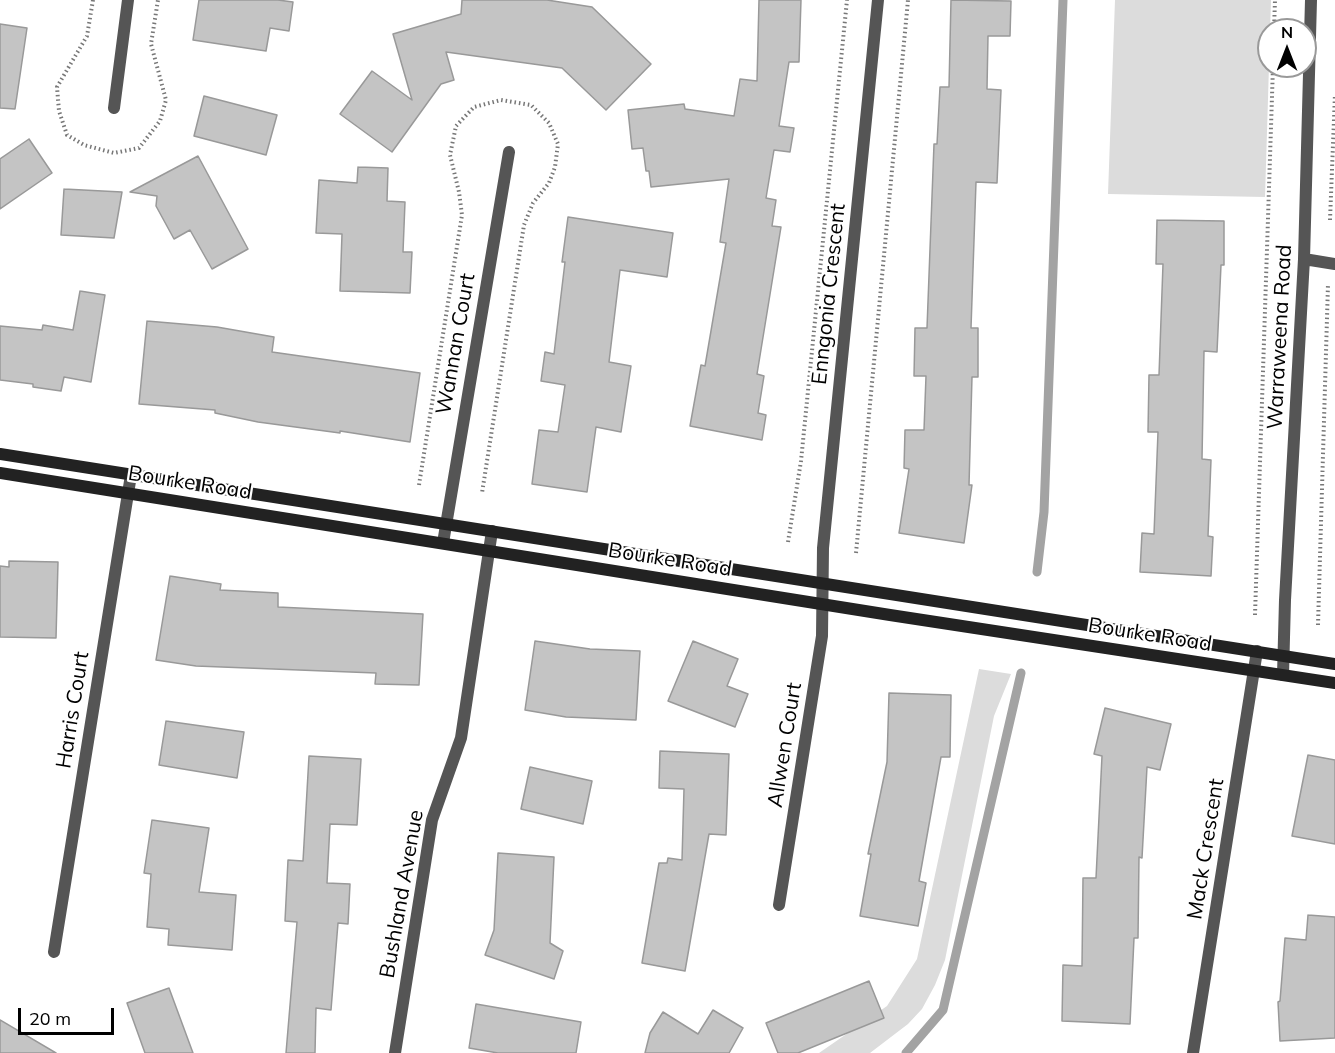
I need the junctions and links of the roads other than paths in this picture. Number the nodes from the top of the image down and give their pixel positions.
1 (128, 0) edge
2 (878, 0) edge
3 (1311, 0) edge
4 (114, 108) dead end
5 (509, 152) dead end
6 (1304, 259) junction
7 (1332, 264) edge
8 (0, 454) edge
9 (0, 473) edge
10 (131, 475) junction
11 (128, 493) junction
12 (446, 524) junction
13 (492, 531) junction
14 (443, 543) junction
15 (489, 550) junction
16 (822, 593) junction
17 (1257, 651) junction
18 (1284, 656) junction
19 (1335, 664) edge
20 (1254, 671) junction
21 (1283, 675) junction
22 (1335, 683) edge
23 (779, 904) dead end
24 (54, 952) dead end
25 (396, 1053) edge
26 (1193, 1053) edge

1 - 4 street
2 - 16 street, Enngonia Crescent
3 - 6 street, Warraweena Road
5 - 12 street, Wannan Court
6 - 7 street
6 - 18 street, Warraweena Road
8 - 10 main road, Bourke Road
9 - 11 main road, Bourke Road
10 - 11 street, Harris Court
10 - 12 main road, Bourke Road
11 - 14 main road, Bourke Road
11 - 24 street, Harris Court
12 - 13 main road, Bourke Road
12 - 14 street, Wannan Court
13 - 15 street, Bushland Avenue
13 - 16 main road, Bourke Road
14 - 15 main road, Bourke Road
15 - 16 main road, Bourke Road
15 - 25 street, Bushland Avenue
16 - 17 main road, Bourke Road
16 - 20 main road, Bourke Road
16 - 23 street, Allwen Court
17 - 18 main road, Bourke Road
17 - 20 street, Mack Crescent
18 - 19 main road, Bourke Road
18 - 21 street, Warraweena Road
20 - 21 main road, Bourke Road
20 - 26 street, Mack Crescent
21 - 22 main road, Bourke Road

